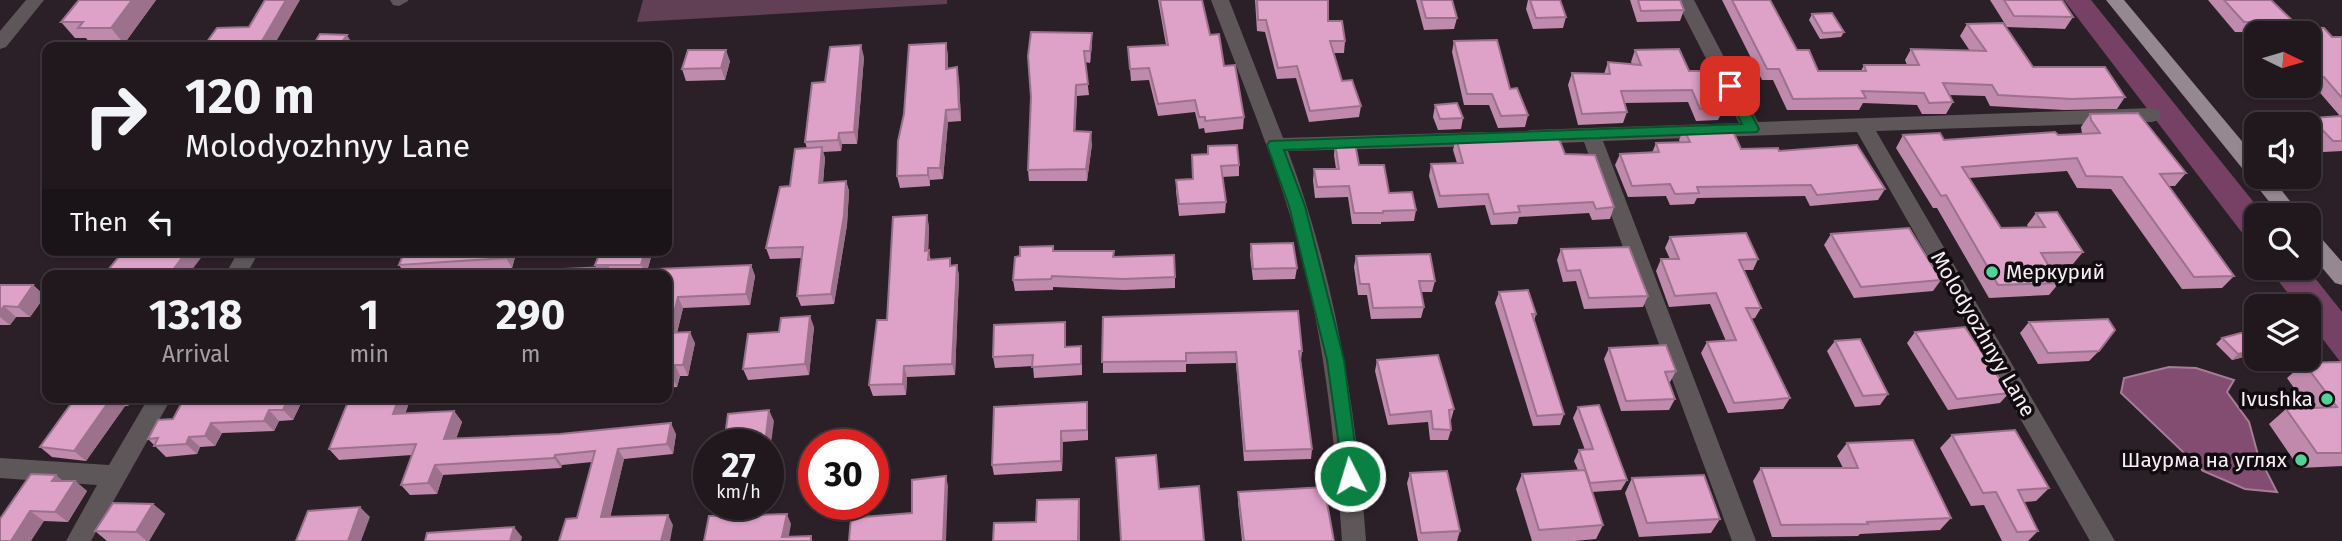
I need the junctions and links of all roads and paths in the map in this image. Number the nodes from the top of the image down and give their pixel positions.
1 (35, 0) edge
2 (1220, 0) edge
3 (1685, 0) edge
4 (2115, 0) edge
5 (0, 43) edge
6 (2151, 114) dead end
7 (1864, 126) junction
8 (1752, 129) junction
9 (1591, 135) junction
10 (1275, 145) junction
11 (2244, 157) edge
12 (2270, 189) edge
13 (2281, 203) edge
14 (2321, 252) edge
15 (2342, 277) edge
16 (157, 403) edge
17 (0, 468) edge
18 (114, 476) junction
19 (78, 541) edge
20 (1354, 541) edge
21 (1744, 541) edge
22 (2103, 541) edge

1 - 5 street
2 - 10 street
3 - 8 street
4 - 11 main road
6 - 7 street
7 - 8 street
7 - 22 street, Molodyozhnyy Lane
8 - 9 street
9 - 10 street
9 - 21 street
10 - 20 street
12 - 13 main road
14 - 15 main road
16 - 18 street
17 - 18 street
18 - 19 street

